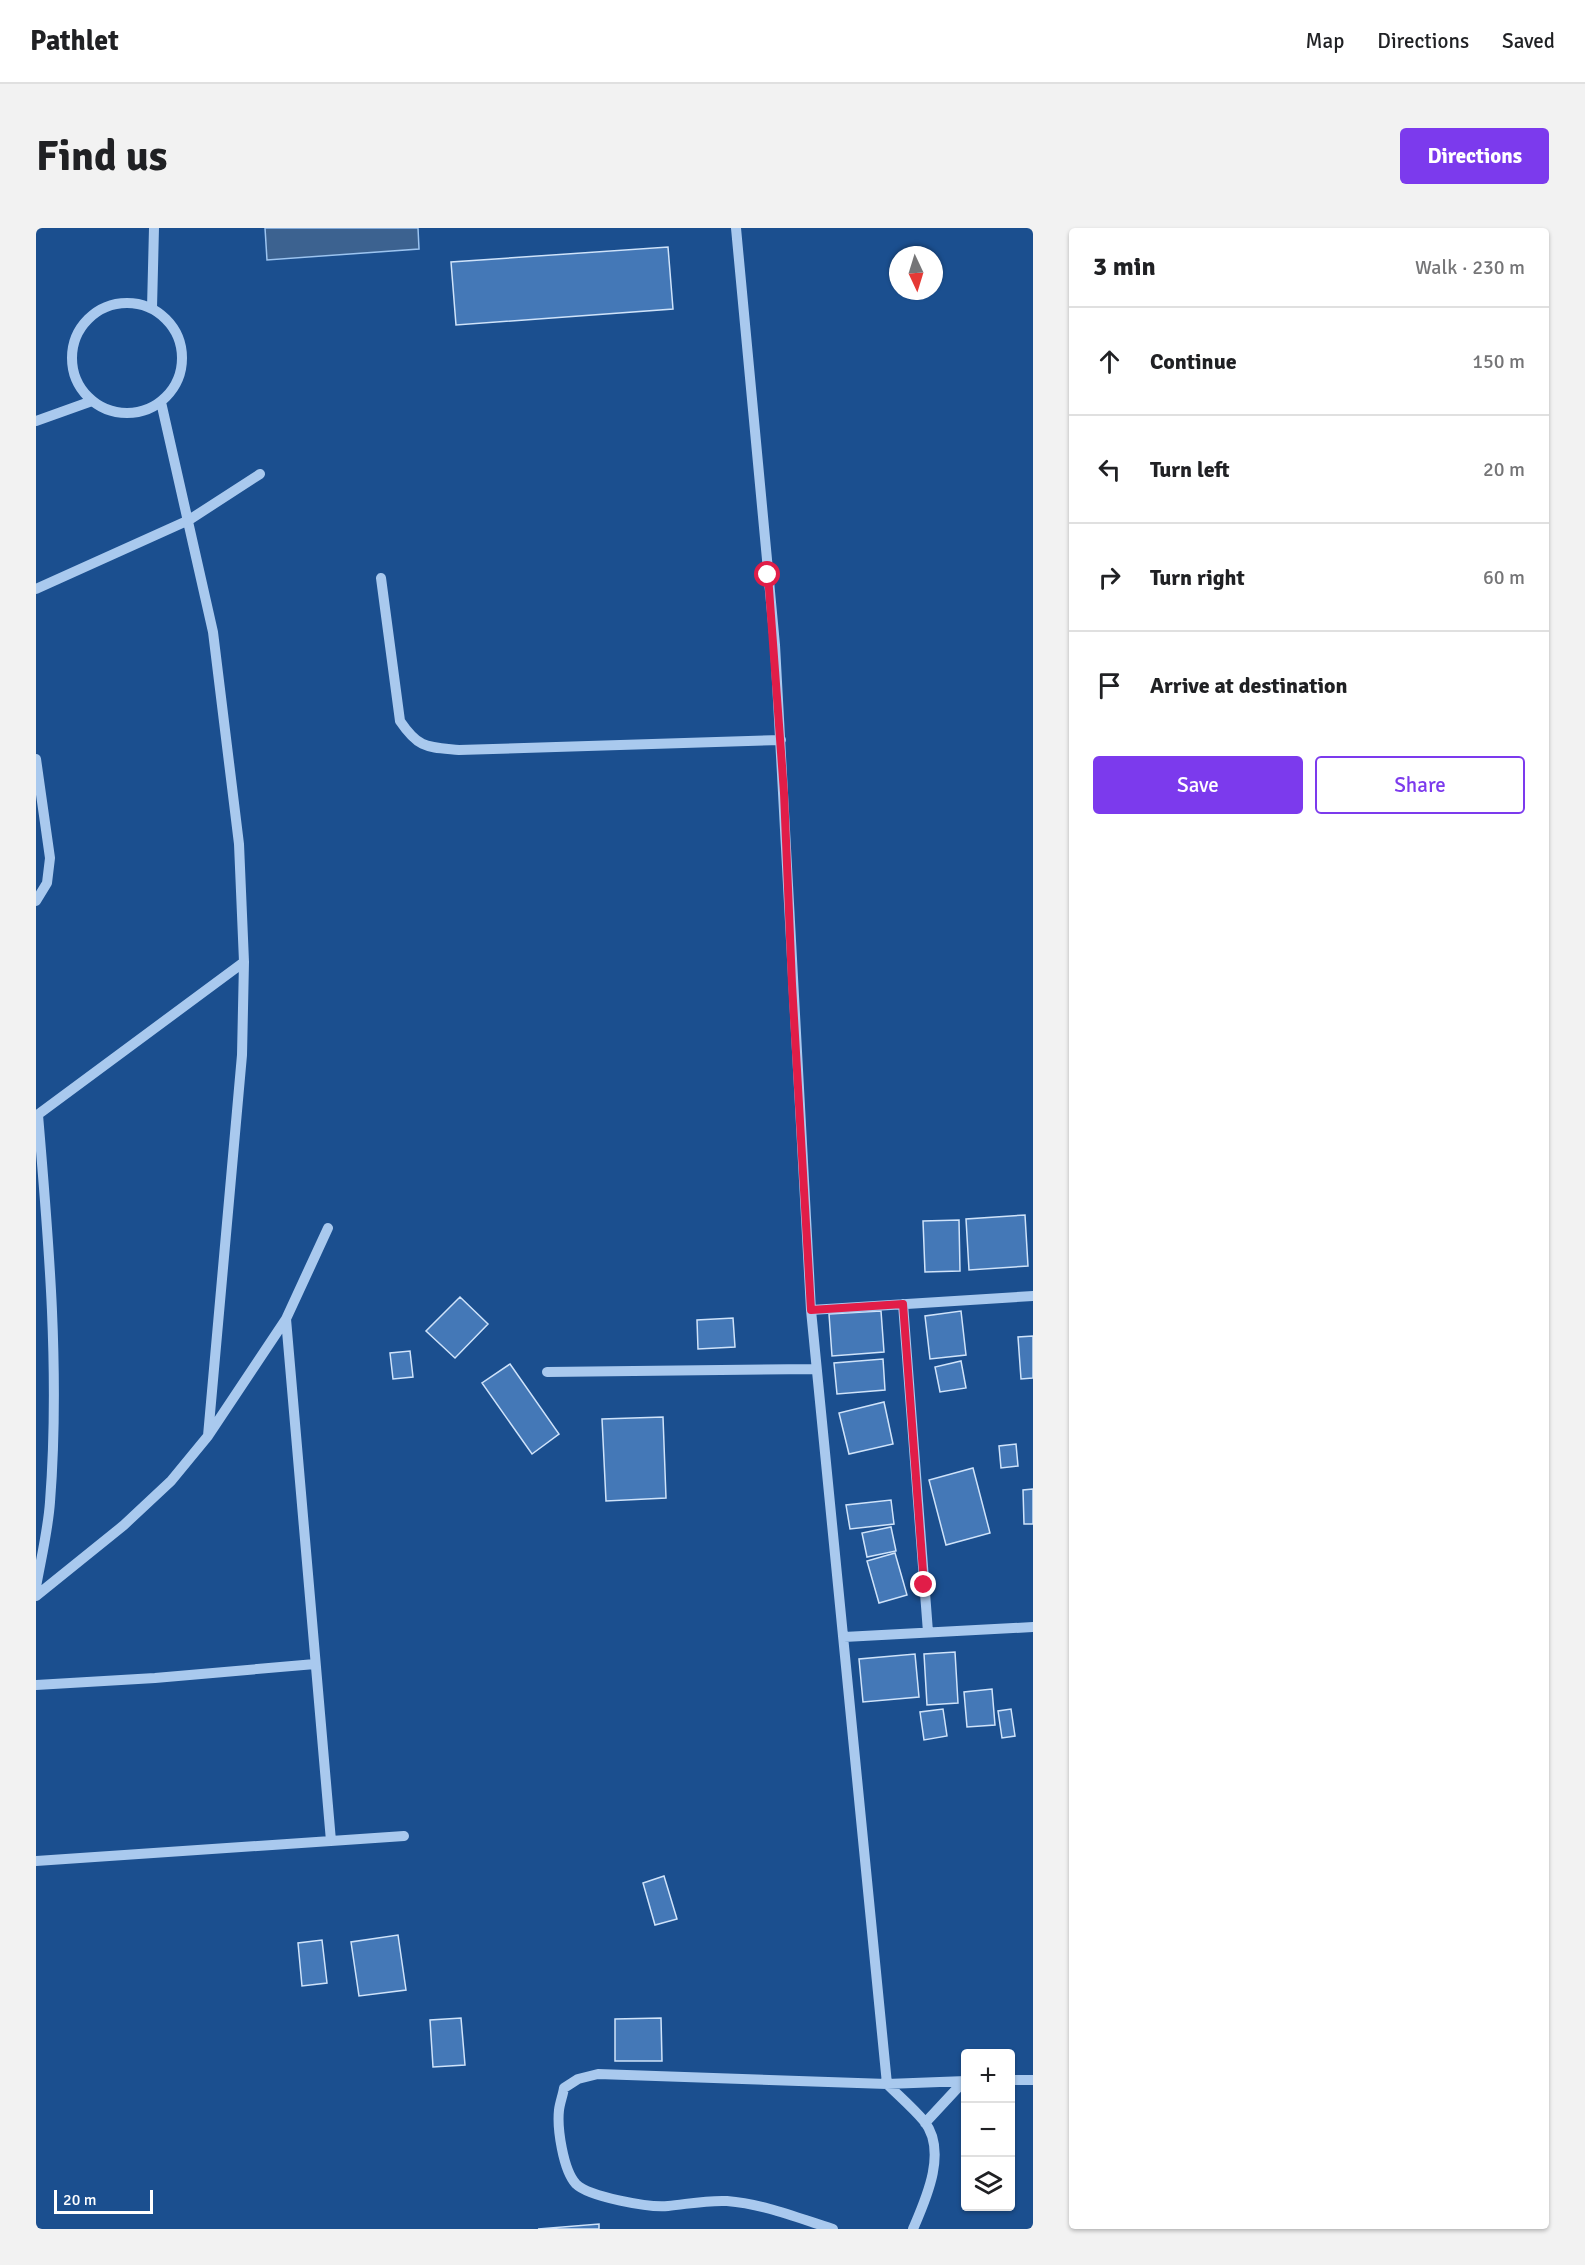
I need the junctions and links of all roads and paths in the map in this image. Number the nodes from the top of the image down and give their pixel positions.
1 (154, 228) edge
2 (736, 228) edge
3 (152, 308) junction
4 (92, 401) junction
5 (161, 402) junction
6 (36, 421) edge
7 (260, 474) dead end
8 (189, 520) junction
9 (381, 578) dead end
10 (36, 589) edge
11 (781, 740) junction
12 (36, 759) edge
13 (36, 901) edge
14 (244, 962) junction
15 (37, 1116) edge
16 (328, 1228) dead end
17 (1033, 1296) edge
18 (903, 1304) junction
19 (811, 1310) junction
20 (286, 1319) junction
21 (816, 1369) junction
22 (547, 1372) dead end
23 (208, 1436) junction
24 (36, 1587) edge
25 (36, 1596) edge
26 (1033, 1627) edge
27 (928, 1632) junction
28 (844, 1637) junction
29 (315, 1664) junction
30 (36, 1685) edge
31 (404, 1836) dead end
32 (331, 1841) junction
33 (36, 1861) edge
34 (1015, 2080) edge
35 (1033, 2080) edge
36 (961, 2081) edge
37 (887, 2084) junction
38 (961, 2085) edge
39 (925, 2123) junction
40 (833, 2229) edge
41 (914, 2229) edge

1 - 3 street
2 - 11 street
3 - 4 street
3 - 5 street
4 - 5 street
4 - 6 street
5 - 8 street
7 - 8 street
8 - 10 street
8 - 14 street
9 - 11 street
11 - 19 street
12 - 13 street
14 - 15 street
14 - 23 street
15 - 24 street
16 - 20 street
17 - 18 street
18 - 19 street
18 - 27 street
19 - 21 street
20 - 23 street
20 - 29 street
21 - 22 street
21 - 28 street
23 - 25 street
26 - 27 street
27 - 28 street
28 - 37 street
29 - 30 street
29 - 32 street
31 - 32 street
32 - 33 street
34 - 35 street
36 - 37 street
37 - 39 street
37 - 40 street
38 - 39 street
39 - 41 street

